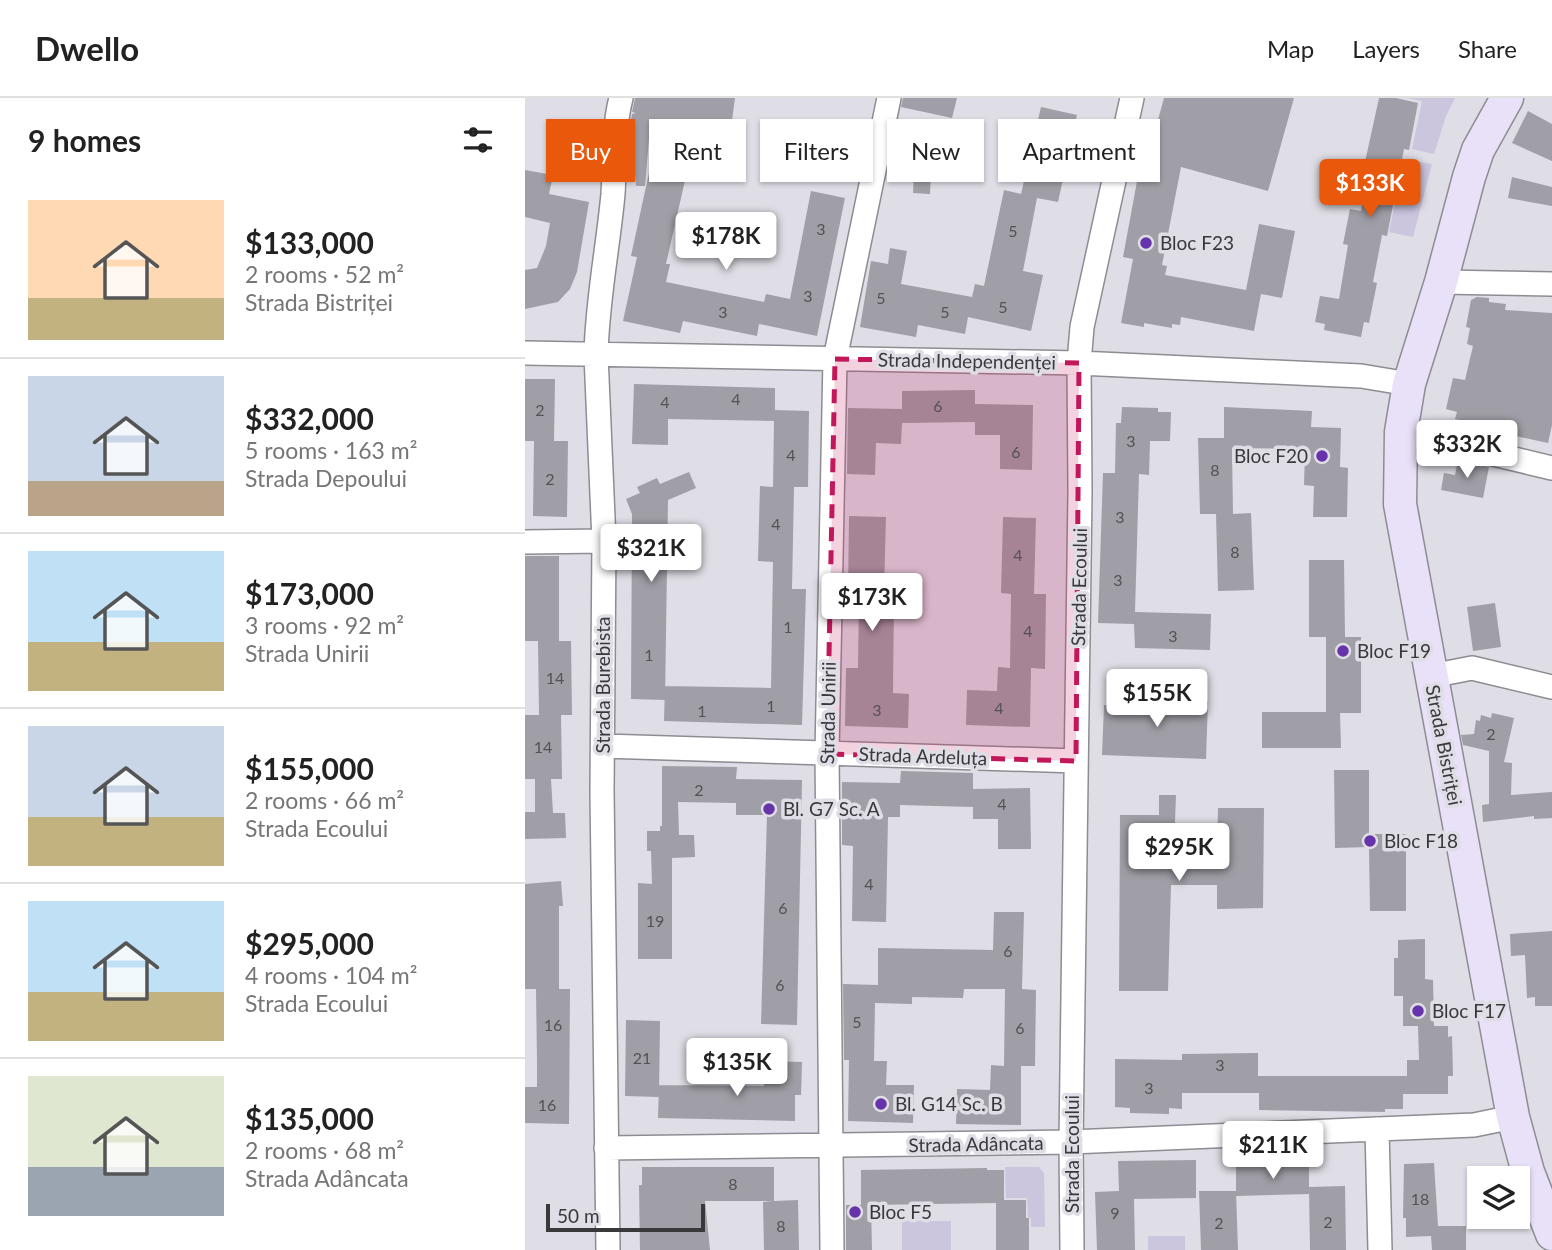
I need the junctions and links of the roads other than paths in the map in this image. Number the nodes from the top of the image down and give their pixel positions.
1 (621, 98) edge
2 (889, 98) edge
3 (1132, 98) edge
4 (1507, 98) edge
5 (1440, 282) junction
6 (1552, 284) edge
7 (525, 353) edge
8 (596, 355) junction
9 (835, 359) junction
10 (1079, 363) junction
11 (1409, 384) junction
12 (1401, 432) junction
13 (1552, 468) edge
14 (604, 541) junction
15 (525, 542) edge
16 (1431, 676) junction
17 (1552, 687) edge
18 (603, 746) junction
19 (827, 754) junction
20 (1076, 761) junction
21 (1513, 1117) junction
22 (1377, 1129) junction
23 (1071, 1142) junction
24 (831, 1146) junction
25 (606, 1148) junction
26 (1552, 1234) edge
27 (608, 1250) edge
28 (832, 1250) edge
29 (1072, 1250) edge
30 (1380, 1250) edge

1 - 8 street, Strada Burebista
2 - 9 street, Strada Unirii
3 - 10 street, Strada Ecoului
4 - 5 main road, Strada Bistriței
5 - 6 street
5 - 11 main road, Strada Bistriței
7 - 8 street, Strada Independenței
8 - 9 street, Strada Independenței
8 - 14 street, Strada Burebista
9 - 10 street, Strada Independenței
9 - 19 street, Strada Unirii
10 - 11 street, Strada Independenței
10 - 20 street, Strada Ecoului
11 - 12 main road, Strada Bistriței
12 - 13 street
12 - 16 main road, Strada Bistriței
14 - 15 street
14 - 18 street, Strada Burebista
16 - 17 street
16 - 21 main road, Strada Bistriței
18 - 19 street, Strada Ardeluța
18 - 25 street, Strada Burebista
19 - 20 street, Strada Ardeluța
19 - 24 street, Strada Unirii
20 - 23 street, Strada Ecoului
21 - 22 street, Strada Adâncata
21 - 26 main road, Strada Bistriței
22 - 23 street, Strada Adâncata
22 - 30 street
23 - 24 street, Strada Adâncata
23 - 29 street, Strada Ecoului
24 - 25 street, Strada Adâncata
24 - 28 street, Strada Unirii
25 - 27 street, Strada Burebista

